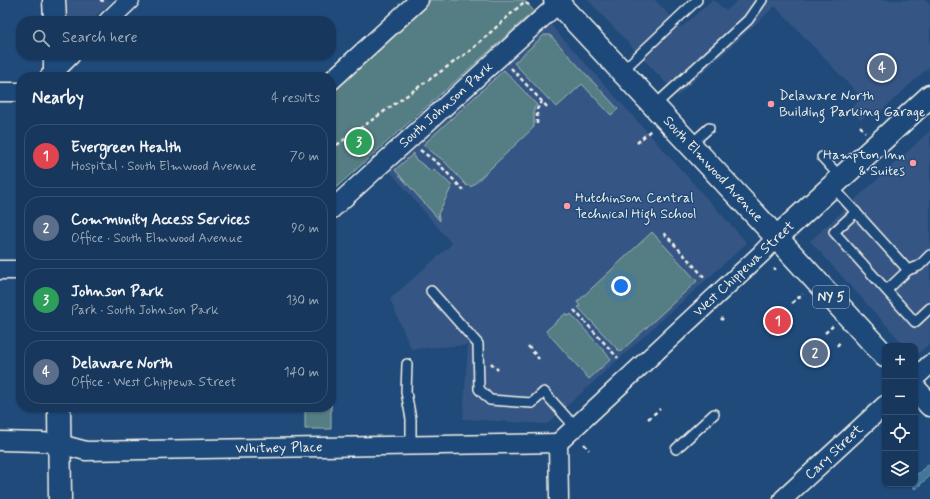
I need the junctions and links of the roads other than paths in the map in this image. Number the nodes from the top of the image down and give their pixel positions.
1 (54, 0) edge
2 (130, 0) edge
3 (419, 0) edge
4 (697, 0) edge
5 (762, 0) edge
6 (558, 1) edge
7 (54, 16) edge
8 (113, 16) edge
9 (65, 60) edge
10 (53, 70) edge
11 (622, 71) junction
12 (336, 76) edge
13 (0, 92) edge
14 (16, 92) edge
15 (930, 96) edge
16 (654, 106) junction
17 (709, 128) dead end
18 (690, 144) junction
19 (822, 157) dead end
20 (836, 182) junction
21 (336, 205) edge
22 (856, 212) junction
23 (777, 237) junction
24 (930, 255) edge
25 (0, 270) edge
26 (16, 270) edge
27 (908, 270) junction
28 (887, 290) junction
29 (431, 291) dead end
30 (930, 308) edge
31 (882, 353) edge
32 (407, 364) dead end
33 (930, 364) edge
34 (918, 375) edge
35 (882, 408) edge
36 (59, 412) edge
37 (714, 414) dead end
38 (575, 427) junction
39 (0, 441) edge
40 (558, 443) junction
41 (60, 444) junction
42 (411, 446) junction
43 (676, 449) dead end
44 (60, 499) edge
45 (559, 499) edge
46 (783, 499) edge

1 - 7 main road
2 - 8 street
3 - 12 street
4 - 11 lane
5 - 16 lane
6 - 11 main road, South Elmwood Avenue
6 - 21 street, South Johnson Park
9 - 10 street
11 - 16 main road, South Elmwood Avenue
13 - 14 street
15 - 20 main road, West Chippewa Street
16 - 18 main road, South Elmwood Avenue
17 - 18 lane
18 - 23 main road, South Elmwood Avenue
19 - 20 lane
20 - 22 lane
20 - 23 main road, West Chippewa Street
22 - 27 lane
22 - 28 lane
23 - 31 main road, South Elmwood Avenue / NY 5
23 - 38 street, West Chippewa Street
24 - 27 lane
25 - 26 street
27 - 28 lane
28 - 30 lane
29 - 38 lane
32 - 42 lane
33 - 34 street
35 - 46 street, Cary Street
36 - 41 main road
37 - 43 lane
38 - 40 street, West Chippewa Street
39 - 41 street, Whitney Place
40 - 42 street, Whitney Place
40 - 45 street
41 - 42 street, Whitney Place
41 - 44 main road

